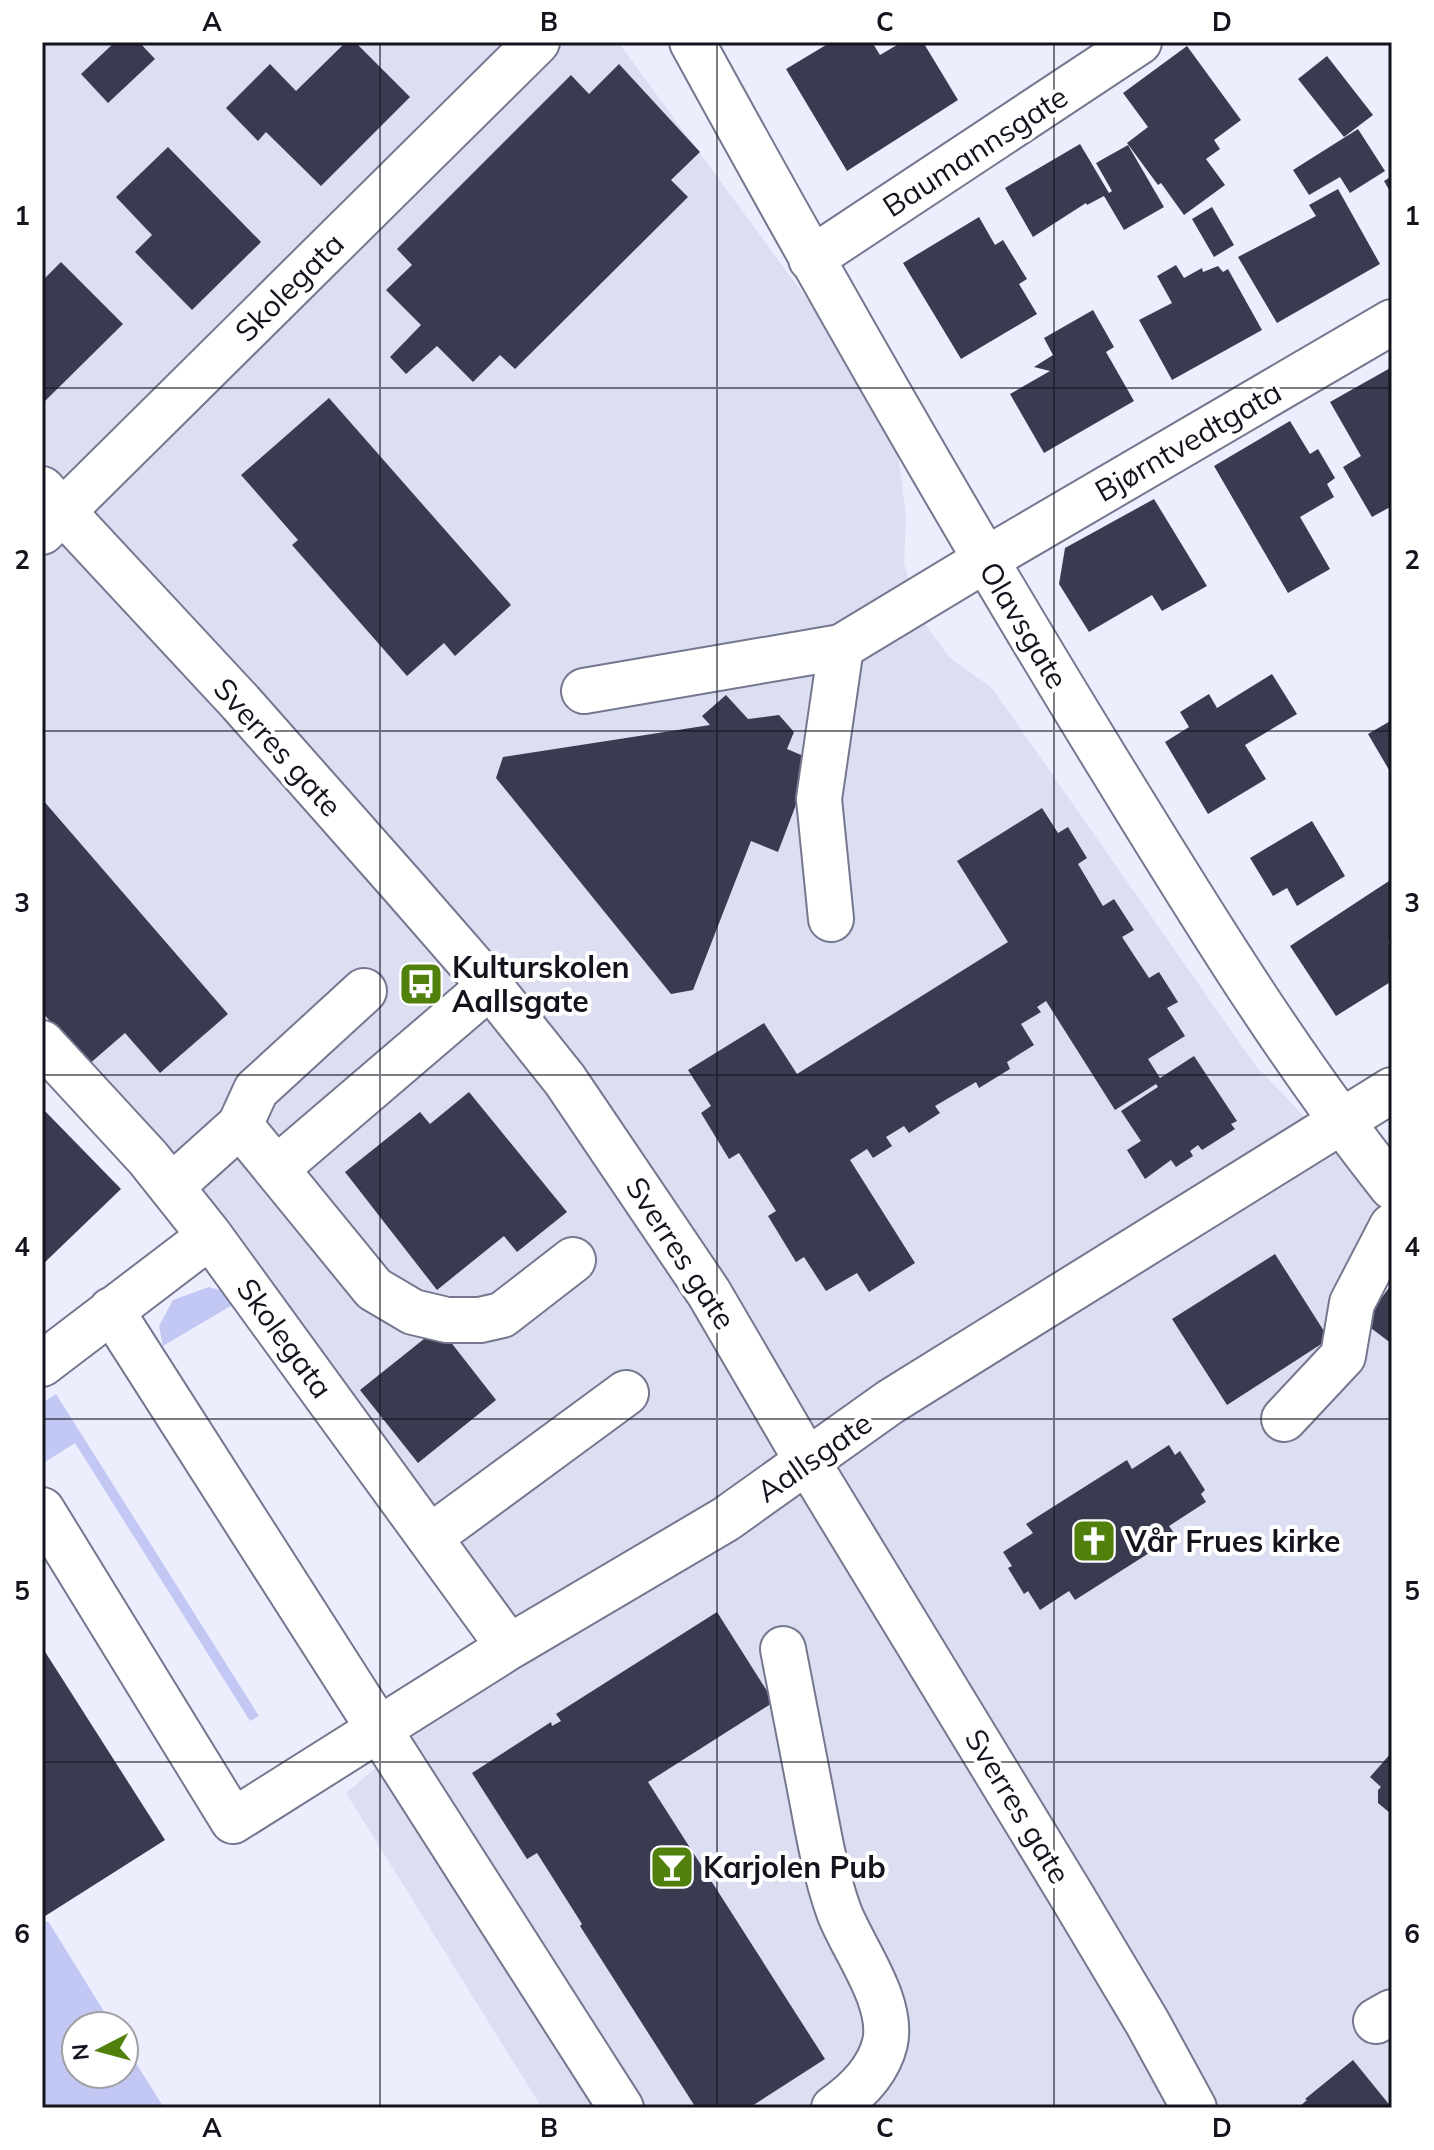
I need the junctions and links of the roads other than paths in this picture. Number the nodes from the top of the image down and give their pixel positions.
1 (537, 42) edge
2 (692, 42) edge
3 (1139, 42) edge
4 (811, 259) junction
5 (1392, 322) edge
6 (49, 512) edge
7 (985, 560) junction
8 (841, 647) junction
9 (584, 691) dead end
10 (831, 919) dead end
11 (490, 986) junction
12 (364, 991) dead end
13 (42, 1043) edge
14 (1392, 1090) edge
15 (1341, 1122) junction
16 (240, 1125) junction
17 (276, 1169) junction
18 (171, 1187) junction
19 (1392, 1187) edge
20 (1392, 1226) edge
21 (210, 1236) junction
22 (573, 1260) dead end
23 (111, 1310) junction
24 (42, 1364) edge
25 (626, 1393) dead end
26 (1284, 1419) dead end
27 (807, 1461) junction
28 (42, 1510) edge
29 (430, 1537) junction
30 (509, 1647) junction
31 (783, 1649) dead end
32 (379, 1729) junction
33 (1191, 2107) edge
34 (621, 2108) edge
35 (834, 2108) edge

1 - 6 street, Skolegata
2 - 4 street, Olavsgate
3 - 4 street, Baumannsgate
4 - 7 street, Olavsgate
5 - 7 street, Bjørntvedtgata
6 - 11 street, Sverres gate
7 - 8 street, Bjørntvedtgata
7 - 15 street, Olavsgate
8 - 9 street
8 - 10 street
11 - 17 street
11 - 27 street, Sverres gate
12 - 16 street
13 - 18 street, Skolegata
14 - 15 street, Aallsgate
15 - 19 street, Olavsgate
15 - 27 street, Aallsgate
16 - 17 street
16 - 18 street
17 - 22 street
18 - 21 street, Skolegata
20 - 26 street
21 - 23 street
21 - 29 street, Skolegata
23 - 24 street
23 - 32 street
25 - 29 street
27 - 30 street, Aallsgate
27 - 33 street, Sverres gate
28 - 32 street, Aallsgate
29 - 30 street, Skolegata
30 - 32 street, Aallsgate
31 - 35 street
32 - 34 street

